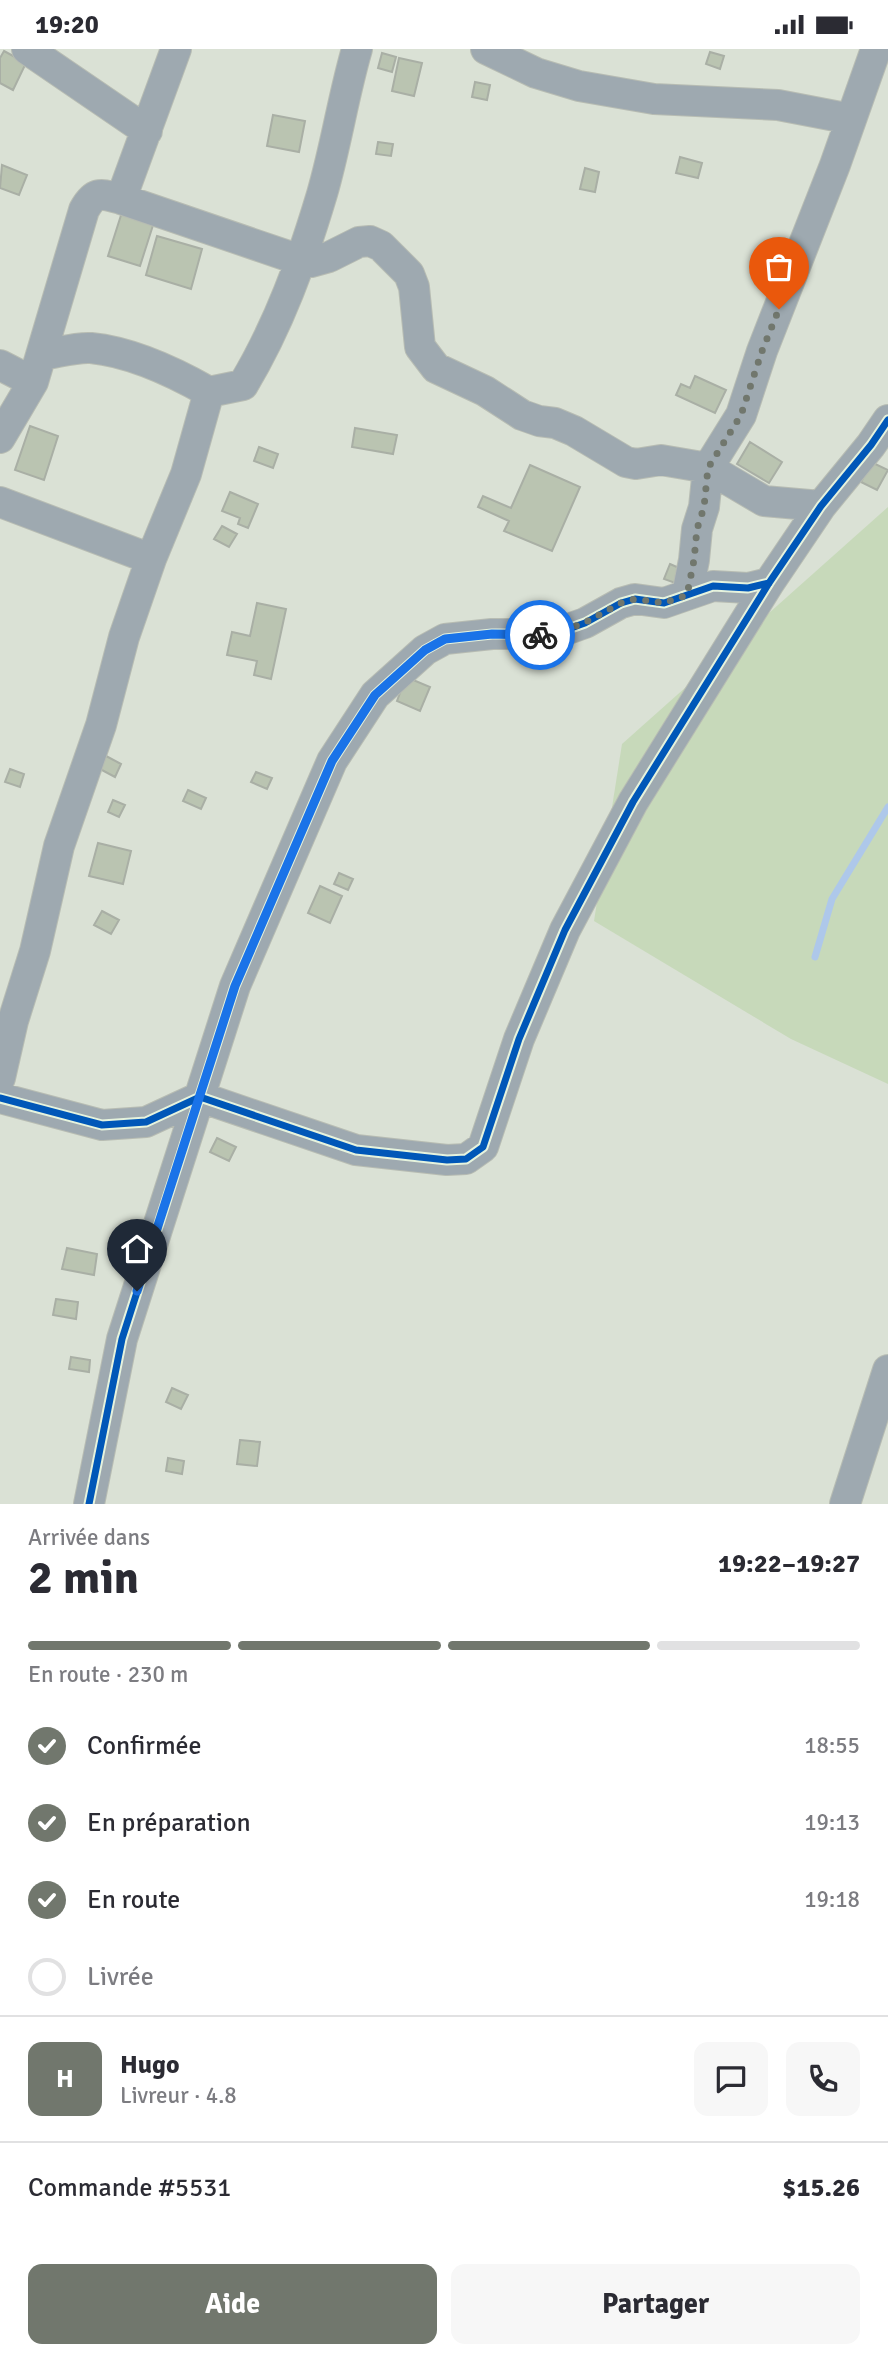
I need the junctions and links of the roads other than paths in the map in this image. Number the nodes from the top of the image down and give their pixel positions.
1 (27, 49) edge
2 (176, 49) edge
3 (357, 49) edge
4 (486, 49) edge
5 (876, 49) edge
6 (851, 119) junction
7 (147, 131) junction
8 (121, 199) junction
9 (300, 260) junction
10 (0, 365) edge
11 (37, 369) junction
12 (209, 391) junction
13 (888, 420) edge
14 (0, 438) edge
15 (708, 468) junction
16 (0, 502) edge
17 (821, 506) junction
18 (151, 559) junction
19 (769, 583) junction
20 (687, 595) junction
21 (0, 1078) edge
22 (201, 1097) junction
23 (0, 1098) edge
24 (888, 1370) edge
25 (89, 1504) edge
26 (845, 1504) edge

1 - 7 street
2 - 7 street
3 - 9 street
4 - 6 street
5 - 6 street
6 - 15 street
7 - 8 street
8 - 9 street
8 - 11 street
9 - 12 street
9 - 15 street
10 - 11 street
11 - 12 street
11 - 14 street
12 - 18 street
13 - 17 street
15 - 17 street
15 - 20 street
16 - 18 street
17 - 19 street
18 - 21 street
19 - 20 street
19 - 22 street
20 - 22 street
22 - 23 street
22 - 25 street
24 - 26 street

